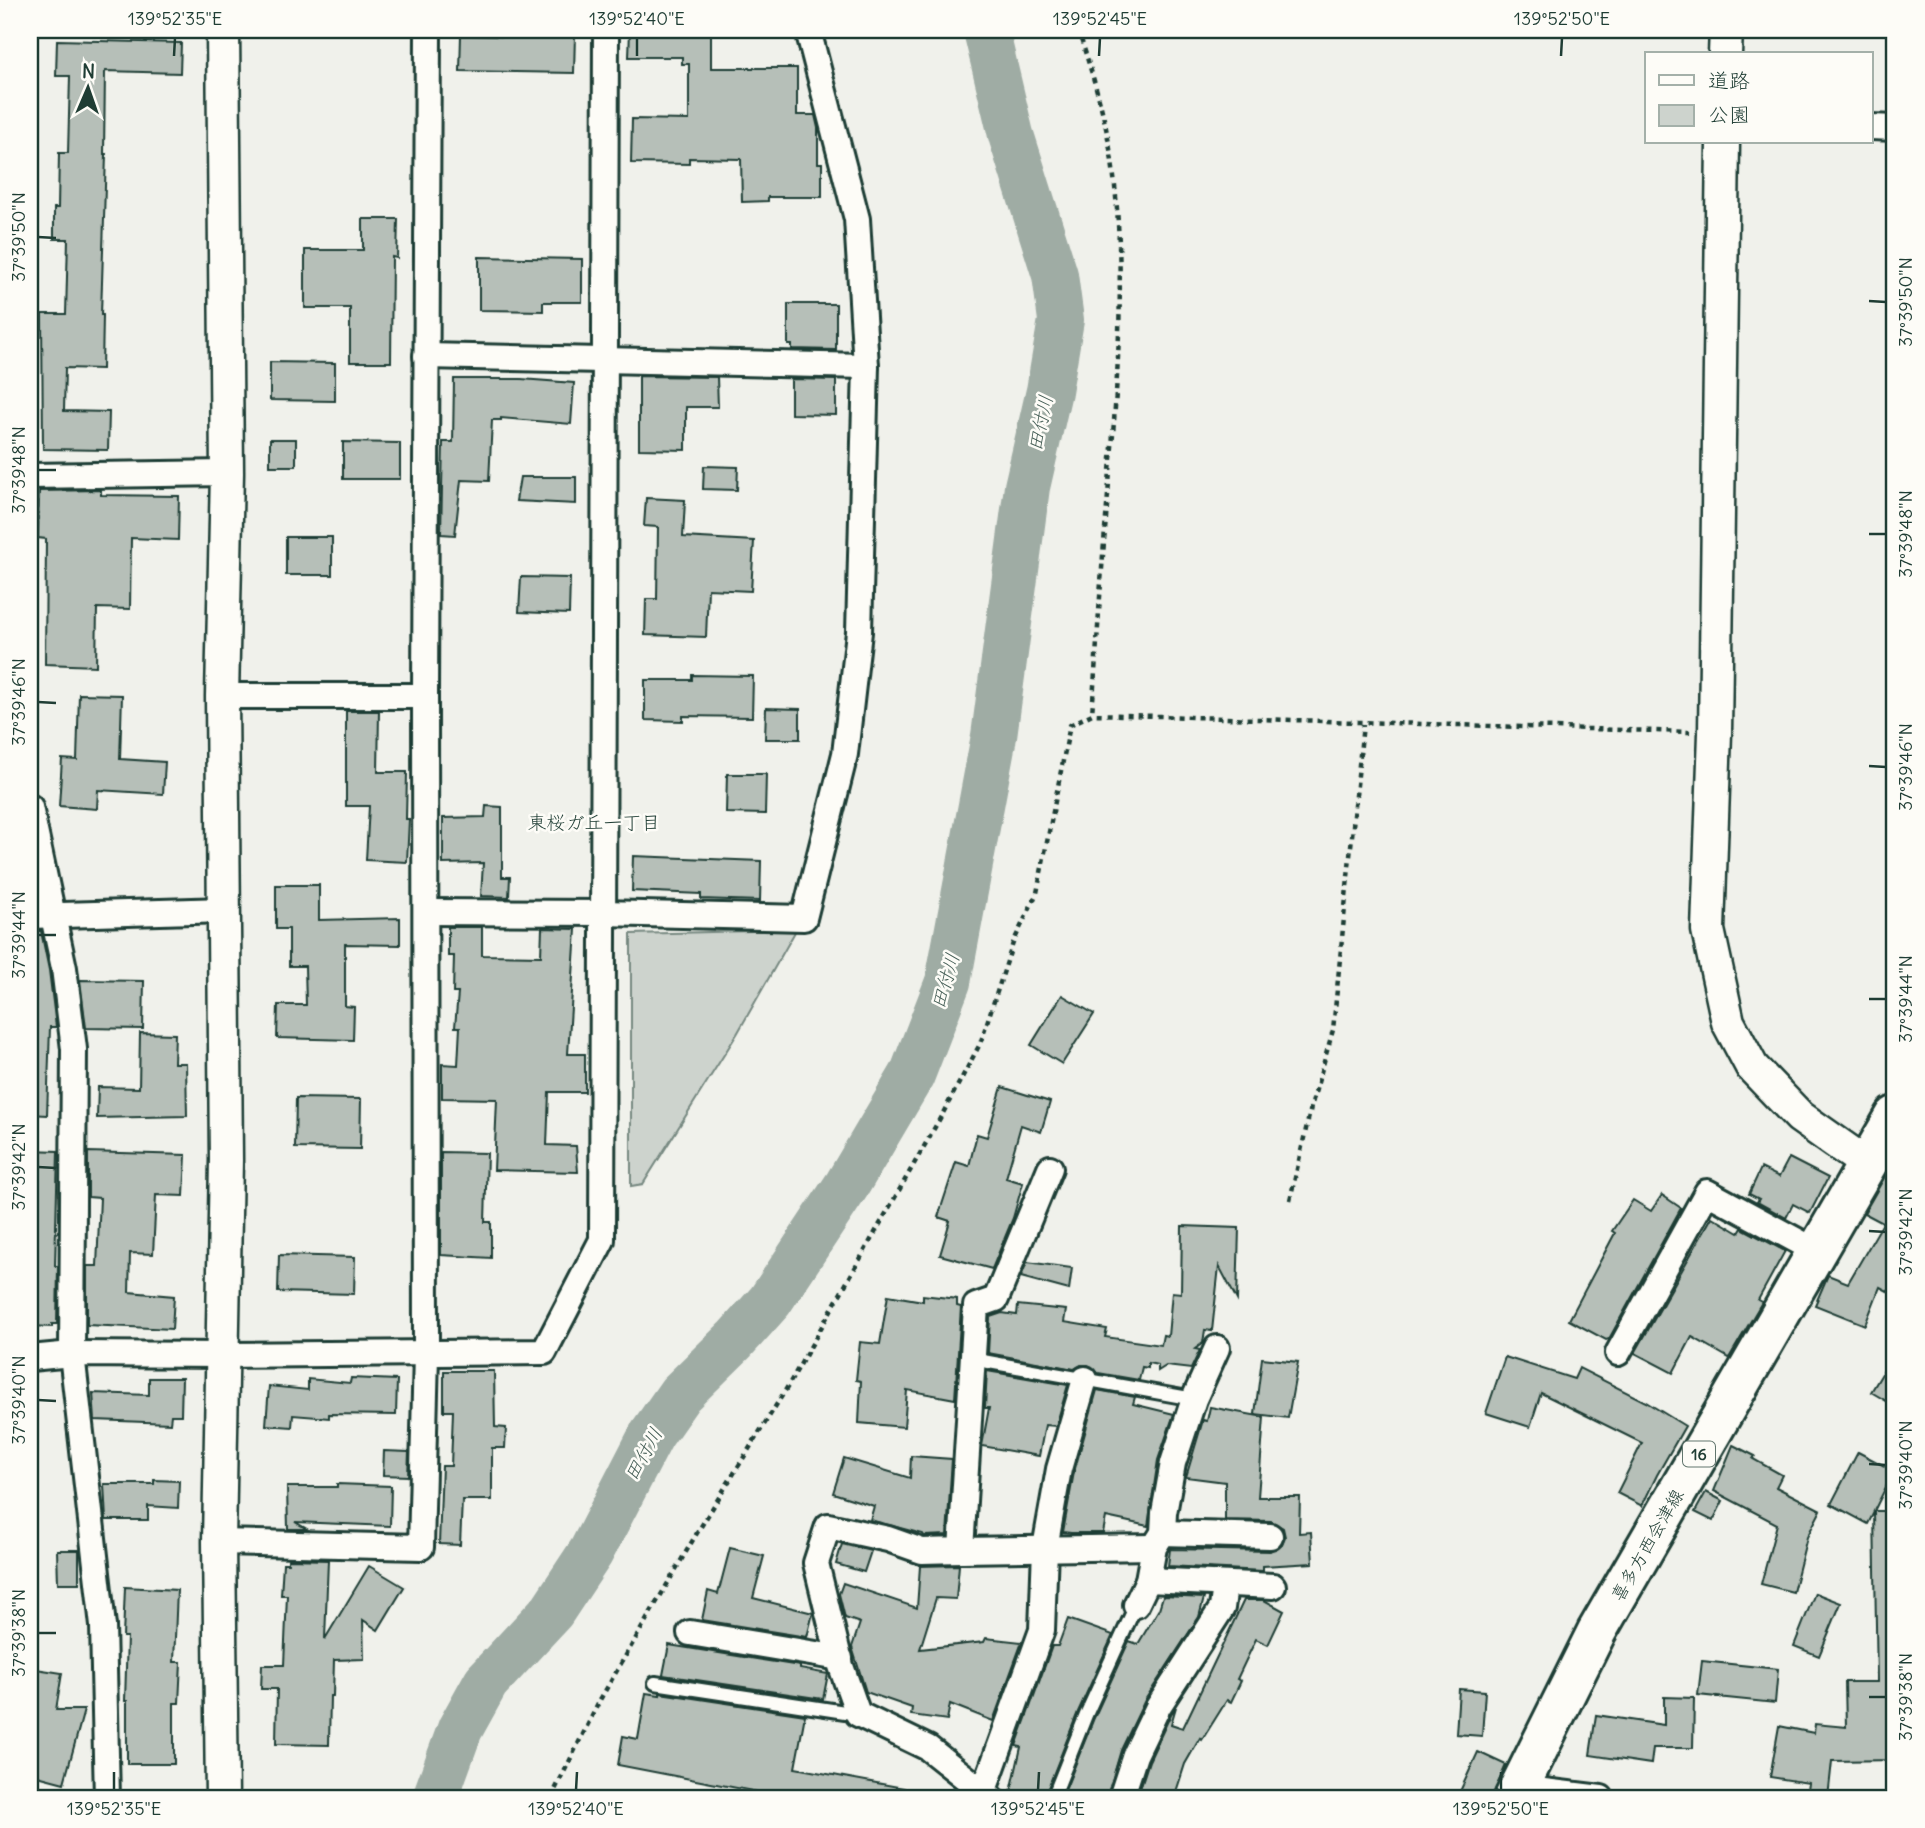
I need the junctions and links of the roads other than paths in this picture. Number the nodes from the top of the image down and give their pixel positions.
1 (223, 30) edge
2 (428, 30) edge
3 (606, 30) edge
4 (808, 30) edge
5 (1726, 30) edge
6 (1725, 52) edge
7 (1872, 127) edge
8 (1895, 128) edge
9 (1723, 144) edge
10 (426, 356) junction
11 (604, 360) junction
12 (866, 366) junction
13 (227, 473) junction
14 (30, 476) edge
15 (222, 696) junction
16 (425, 696) junction
17 (30, 807) edge
18 (225, 911) junction
19 (426, 912) junction
20 (603, 913) junction
21 (42, 916) edge
22 (1895, 1116) edge
23 (1868, 1165) junction
24 (1050, 1168) dead end
25 (1816, 1251) junction
26 (1217, 1348) dead end
27 (1618, 1353) dead end
28 (72, 1354) junction
29 (426, 1354) junction
30 (224, 1355) junction
31 (30, 1358) edge
32 (972, 1359) junction
33 (1085, 1379) junction
34 (1194, 1399) junction
35 (1270, 1536) dead end
36 (1158, 1540) junction
37 (219, 1542) junction
38 (1045, 1548) junction
39 (961, 1550) junction
40 (1148, 1580) junction
41 (1225, 1585) junction
42 (1273, 1586) dead end
43 (1136, 1605) joint
44 (690, 1633) dead end
45 (840, 1658) junction
46 (655, 1683) dead end
47 (858, 1714) junction
48 (1517, 1793) edge
49 (987, 1796) edge
50 (107, 1798) edge
51 (222, 1798) edge
52 (1053, 1798) edge
53 (1121, 1798) edge
54 (1601, 1798) edge

1 - 13 street
2 - 10 street
3 - 11 street
4 - 12 street
5 - 6 street
7 - 8 street
9 - 23 street
10 - 11 street
10 - 16 street
11 - 12 street
11 - 20 street
12 - 20 street
13 - 14 street
13 - 15 street
15 - 16 street
15 - 18 street
16 - 19 street
17 - 21 street
18 - 21 street
18 - 30 street
19 - 20 street
19 - 29 street
20 - 29 street
21 - 28 street
22 - 23 main road, 喜多方西会津線 / 16
23 - 25 main road, 喜多方西会津線 / 16
24 - 32 street
25 - 27 street
25 - 48 main road, 喜多方西会津線 / 16
26 - 34 street
28 - 30 street
28 - 31 street
28 - 50 street
29 - 30 street
29 - 37 street
30 - 37 street
32 - 33 lane
32 - 39 street
33 - 34 lane
33 - 38 street
34 - 36 street
35 - 36 street
36 - 38 street
36 - 40 street
37 - 51 street
38 - 39 street
38 - 49 street
39 - 45 street
40 - 41 street
40 - 43 street
41 - 42 street
41 - 53 street
43 - 52 lane
44 - 45 street
45 - 47 street
46 - 47 lane
47 - 49 street
48 - 54 street

